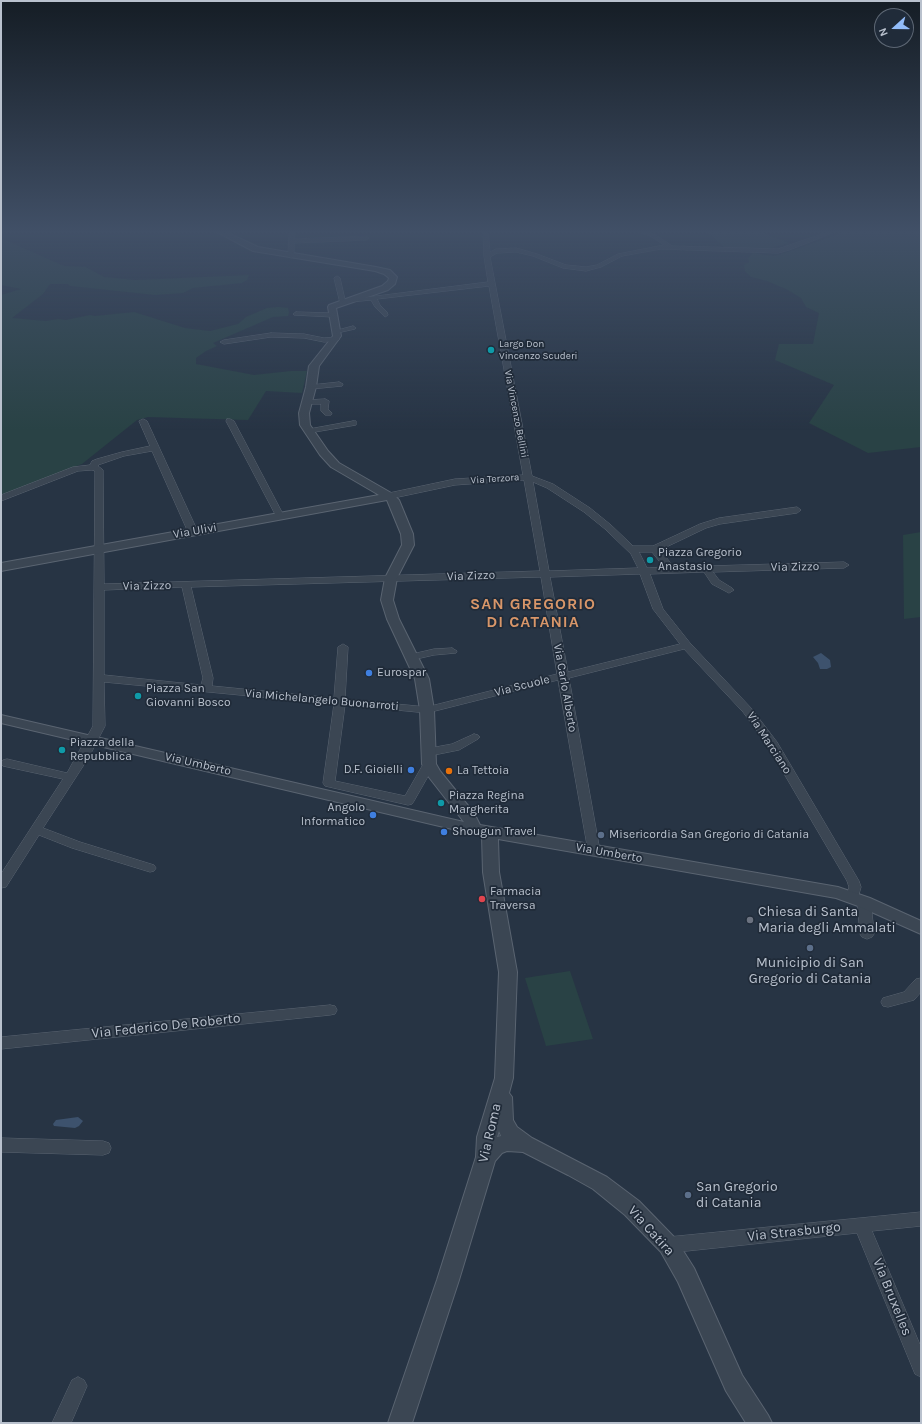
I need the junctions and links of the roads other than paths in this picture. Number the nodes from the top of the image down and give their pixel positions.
1 (343, 297) edge
2 (357, 297) edge
3 (383, 297) edge
4 (386, 297) edge
5 (495, 297) edge
6 (374, 299) junction
7 (344, 302) junction
8 (396, 302) dead end
9 (296, 314) dead end
10 (332, 315) junction
11 (385, 315) dead end
12 (353, 328) dead end
13 (336, 335) junction
14 (304, 336) junction
15 (224, 342) dead end
16 (329, 348) junction
17 (338, 384) dead end
18 (311, 387) junction
19 (307, 402) junction
20 (328, 413) dead end
21 (143, 421) dead end
22 (230, 421) dead end
23 (353, 423) dead end
24 (309, 431) junction
25 (155, 448) junction
26 (93, 467) junction
27 (487, 470) dead end
28 (528, 477) junction
29 (492, 479) junction
30 (389, 496) junction
31 (1, 498) edge
32 (797, 510) dead end
33 (280, 516) junction
34 (193, 532) junction
35 (629, 547) junction
36 (657, 548) junction
37 (98, 549) junction
38 (844, 565) dead end
39 (1, 567) edge
40 (707, 569) junction
41 (671, 570) junction
42 (644, 571) junction
43 (544, 574) junction
44 (391, 578) junction
45 (186, 586) junction
46 (99, 587) junction
47 (729, 590) dead end
48 (686, 645) junction
49 (343, 647) dead end
50 (452, 651) dead end
51 (412, 657) junction
52 (563, 676) junction
53 (98, 678) junction
54 (206, 689) junction
55 (339, 702) junction
56 (427, 710) junction
57 (1, 719) edge
58 (474, 737) dead end
59 (93, 740) junction
60 (429, 758) junction
61 (7, 763) dead end
62 (70, 777) junction
63 (472, 829) junction
64 (37, 830) junction
65 (490, 832) junction
66 (594, 851) junction
67 (150, 868) dead end
68 (1, 884) edge
69 (857, 895) junction
70 (921, 928) edge
71 (867, 934) dead end
72 (921, 983) edge
73 (888, 1002) dead end
74 (330, 1010) dead end
75 (1, 1043) edge
76 (502, 1087) junction
77 (525, 1144) junction
78 (1, 1145) edge
79 (103, 1148) dead end
80 (486, 1157) junction
81 (921, 1219) edge
82 (862, 1226) junction
83 (668, 1245) junction
84 (921, 1368) edge
85 (78, 1386) dead end
86 (61, 1423) edge
87 (400, 1423) edge
88 (760, 1423) edge

1 - 7 street
2 - 7 street
3 - 6 street
4 - 8 street
5 - 28 street, Via Vincenzo Bellini
6 - 7 street
6 - 11 street
7 - 10 street
9 - 10 street
10 - 13 street
12 - 13 street
13 - 14 street
13 - 16 street
14 - 15 street
14 - 16 street
16 - 18 street
17 - 18 street
18 - 19 street
19 - 20 street
19 - 24 street
21 - 25 street
22 - 33 street
23 - 24 street
24 - 30 street
25 - 26 street
25 - 34 street
26 - 31 street
26 - 37 street
27 - 29 street
28 - 29 street, Via Terzora
28 - 35 street, Via Terzora
28 - 43 street, Via Carlo Alberto
29 - 30 street, Via Terzora
30 - 33 street, Via Ulivi
30 - 44 street
32 - 36 street
33 - 34 street, Via Ulivi
34 - 37 street, Via Ulivi
35 - 36 street
35 - 42 street, Via Terzora
36 - 41 street
37 - 39 street, Via Ulivi
37 - 46 street
38 - 40 street, Via Zizzo
40 - 41 street, Via Zizzo
40 - 47 street
41 - 42 street, Via Zizzo
42 - 43 street, Via Zizzo
42 - 48 street, Via Marciano
43 - 44 street, Via Zizzo
43 - 52 street, Via Carlo Alberto
44 - 45 street, Via Zizzo
44 - 51 street
45 - 46 street, Via Zizzo
45 - 54 street
46 - 53 street
48 - 52 street, Via Scuole
48 - 69 street, Via Marciano
49 - 55 street
50 - 51 street
51 - 56 street
52 - 56 street, Via Scuole
52 - 66 street, Via Carlo Alberto
53 - 54 street, Via Michelangelo Buonarroti
53 - 59 street
54 - 55 street, Via Michelangelo Buonarroti
55 - 56 street, Via Michelangelo Buonarroti
55 - 60 street
56 - 60 street
57 - 59 street, Via Umberto
58 - 60 street
59 - 62 street
59 - 63 street, Via Umberto
60 - 63 street
61 - 62 street
62 - 64 street
63 - 65 street, Via Umberto
64 - 67 street
64 - 68 street
65 - 66 street, Via Umberto
65 - 76 street, Via Roma
66 - 69 street, Via Umberto
69 - 70 street, Via Umberto
69 - 71 street
72 - 73 street
74 - 75 street, Via Federico De Roberto
76 - 77 street, Via Catira
76 - 80 street, Via Roma
77 - 80 street
77 - 83 street, Via Catira
78 - 79 street
80 - 87 street, Via Roma
81 - 82 street, Via Strasburgo
82 - 83 street, Via Strasburgo
82 - 84 street, Via Bruxelles
83 - 88 street, Via Catira
85 - 86 street

